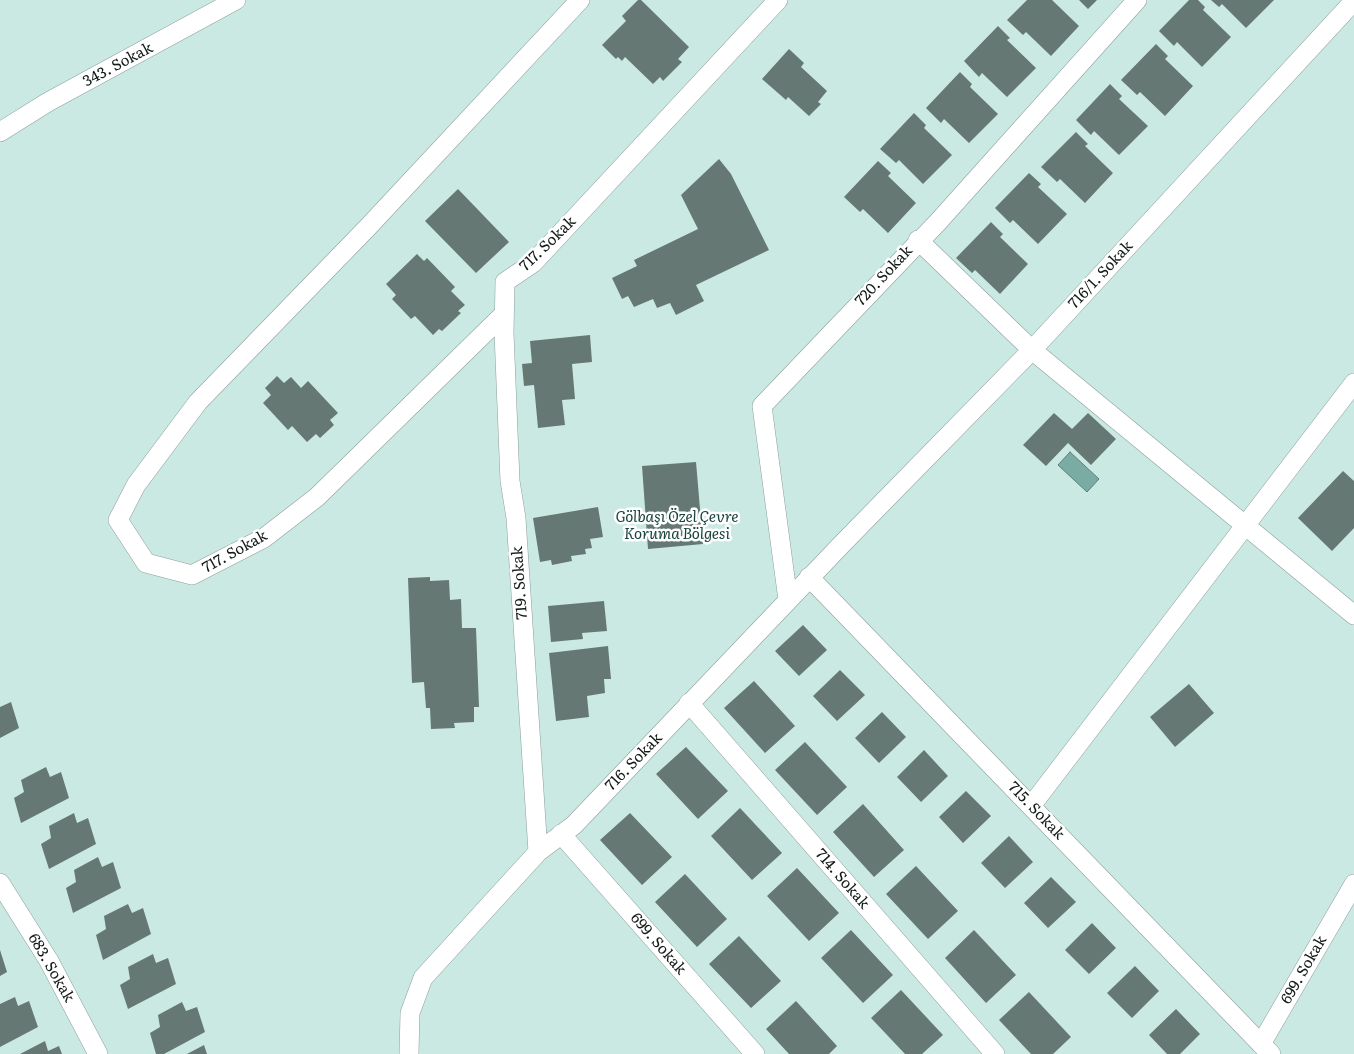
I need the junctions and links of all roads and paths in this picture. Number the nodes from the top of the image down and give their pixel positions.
1 (236, 0) edge
2 (580, 0) edge
3 (778, 0) edge
4 (1137, 0) edge
5 (1354, 2) edge
6 (0, 132) edge
7 (918, 240) junction
8 (504, 314) junction
9 (1032, 350) junction
10 (1354, 383) edge
11 (1245, 525) junction
12 (842, 544) joint
13 (810, 577) junction
14 (788, 600) junction
15 (1354, 615) edge
16 (690, 703) junction
17 (1031, 806) junction
18 (561, 834) junction
19 (538, 852) junction
20 (0, 884) edge
21 (1354, 884) edge
22 (1266, 1049) edge
23 (98, 1054) edge
24 (409, 1054) edge
25 (755, 1054) edge
26 (995, 1054) edge

1 - 6 street, 343. Sokak
2 - 8 street, 717. Sokak
3 - 8 street, 717. Sokak
4 - 7 street, 720. Sokak
5 - 9 street, 716/1. Sokak
7 - 9 street
7 - 14 street, 720. Sokak
8 - 19 street, 719. Sokak
9 - 11 street
9 - 12 street, 716/1. Sokak
10 - 11 street
11 - 15 street
11 - 17 street
12 - 13 street, 716. Sokak
13 - 14 street, 716. Sokak
13 - 17 street, 715. Sokak
14 - 16 street, 716. Sokak
16 - 18 street, 716. Sokak
16 - 26 street, 714. Sokak
17 - 22 street, 715. Sokak
18 - 19 street, 716. Sokak
18 - 25 street, 699. Sokak
19 - 24 street, 716. Sokak
20 - 23 street, 683. Sokak
21 - 22 street, 699. Sokak

